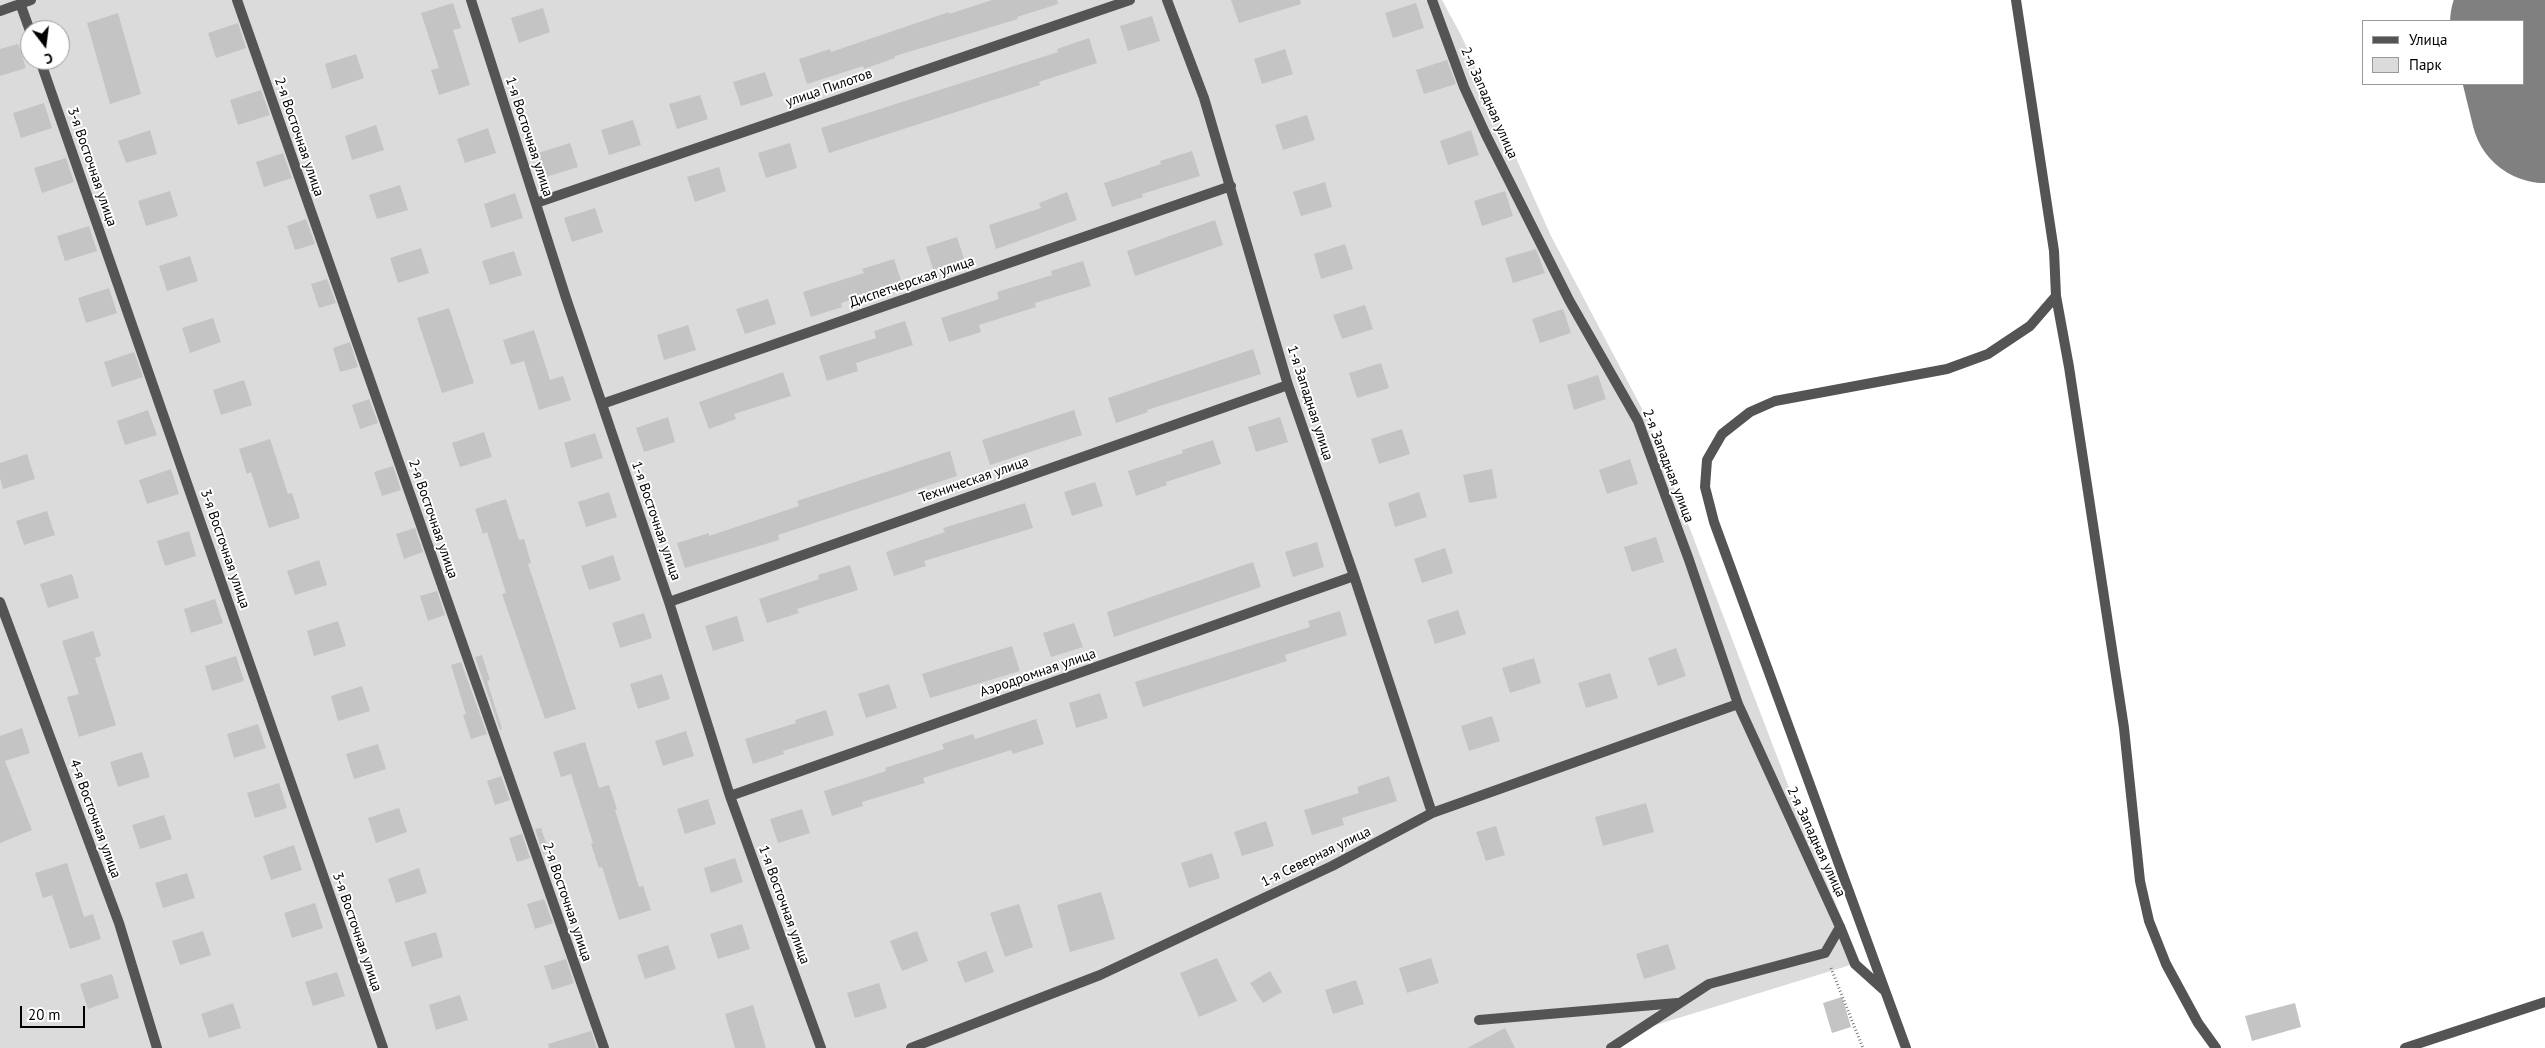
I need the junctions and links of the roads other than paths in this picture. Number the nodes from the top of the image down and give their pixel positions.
1 (31, 0) edge
2 (237, 0) edge
3 (471, 0) edge
4 (1130, 0) edge
5 (1167, 0) edge
6 (1432, 0) edge
7 (2016, 0) edge
8 (20, 4) junction
9 (0, 11) edge
10 (26, 20) edge
11 (43, 70) edge
12 (1231, 186) junction
13 (536, 203) junction
14 (2056, 296) junction
15 (1288, 385) junction
16 (602, 404) junction
17 (1354, 576) junction
18 (0, 602) edge
19 (668, 602) junction
20 (1738, 704) junction
21 (730, 796) junction
22 (1432, 814) junction
23 (1840, 926) junction
24 (1886, 992) junction
25 (2545, 1002) edge
26 (1677, 1003) junction
27 (1479, 1020) dead end
28 (158, 1048) edge
29 (383, 1048) edge
30 (604, 1048) edge
31 (822, 1048) edge
32 (911, 1048) edge
33 (1612, 1048) edge
34 (1906, 1048) edge
35 (2216, 1048) edge
36 (2405, 1048) edge

1 - 8 street
2 - 30 street, 2-я Восточная улица
3 - 13 street, 1-я Восточная улица
4 - 13 street, улица Пилотов
5 - 12 street, 1-я Западная улица
6 - 20 street, 2-я Западная улица
7 - 14 street
8 - 9 street
8 - 10 street
11 - 29 street, 3-я Восточная улица
12 - 15 street, 1-я Западная улица
12 - 16 street, Диспетчерская улица
13 - 16 street, 1-я Восточная улица
14 - 24 street
14 - 35 street
15 - 17 street, 1-я Западная улица
15 - 19 street, Техническая улица
16 - 19 street, 1-я Восточная улица
17 - 21 street, Аэродромная улица
17 - 22 street, 1-я Западная улица
18 - 28 street, 4-я Восточная улица
19 - 21 street, 1-я Восточная улица
20 - 22 street, 1-я Северная улица
20 - 23 street, 2-я Западная улица
21 - 31 street, 1-я Восточная улица
22 - 32 street, 1-я Северная улица
23 - 24 street, 2-я Западная улица
23 - 26 street
24 - 34 street
25 - 36 street
26 - 27 street
26 - 33 street

